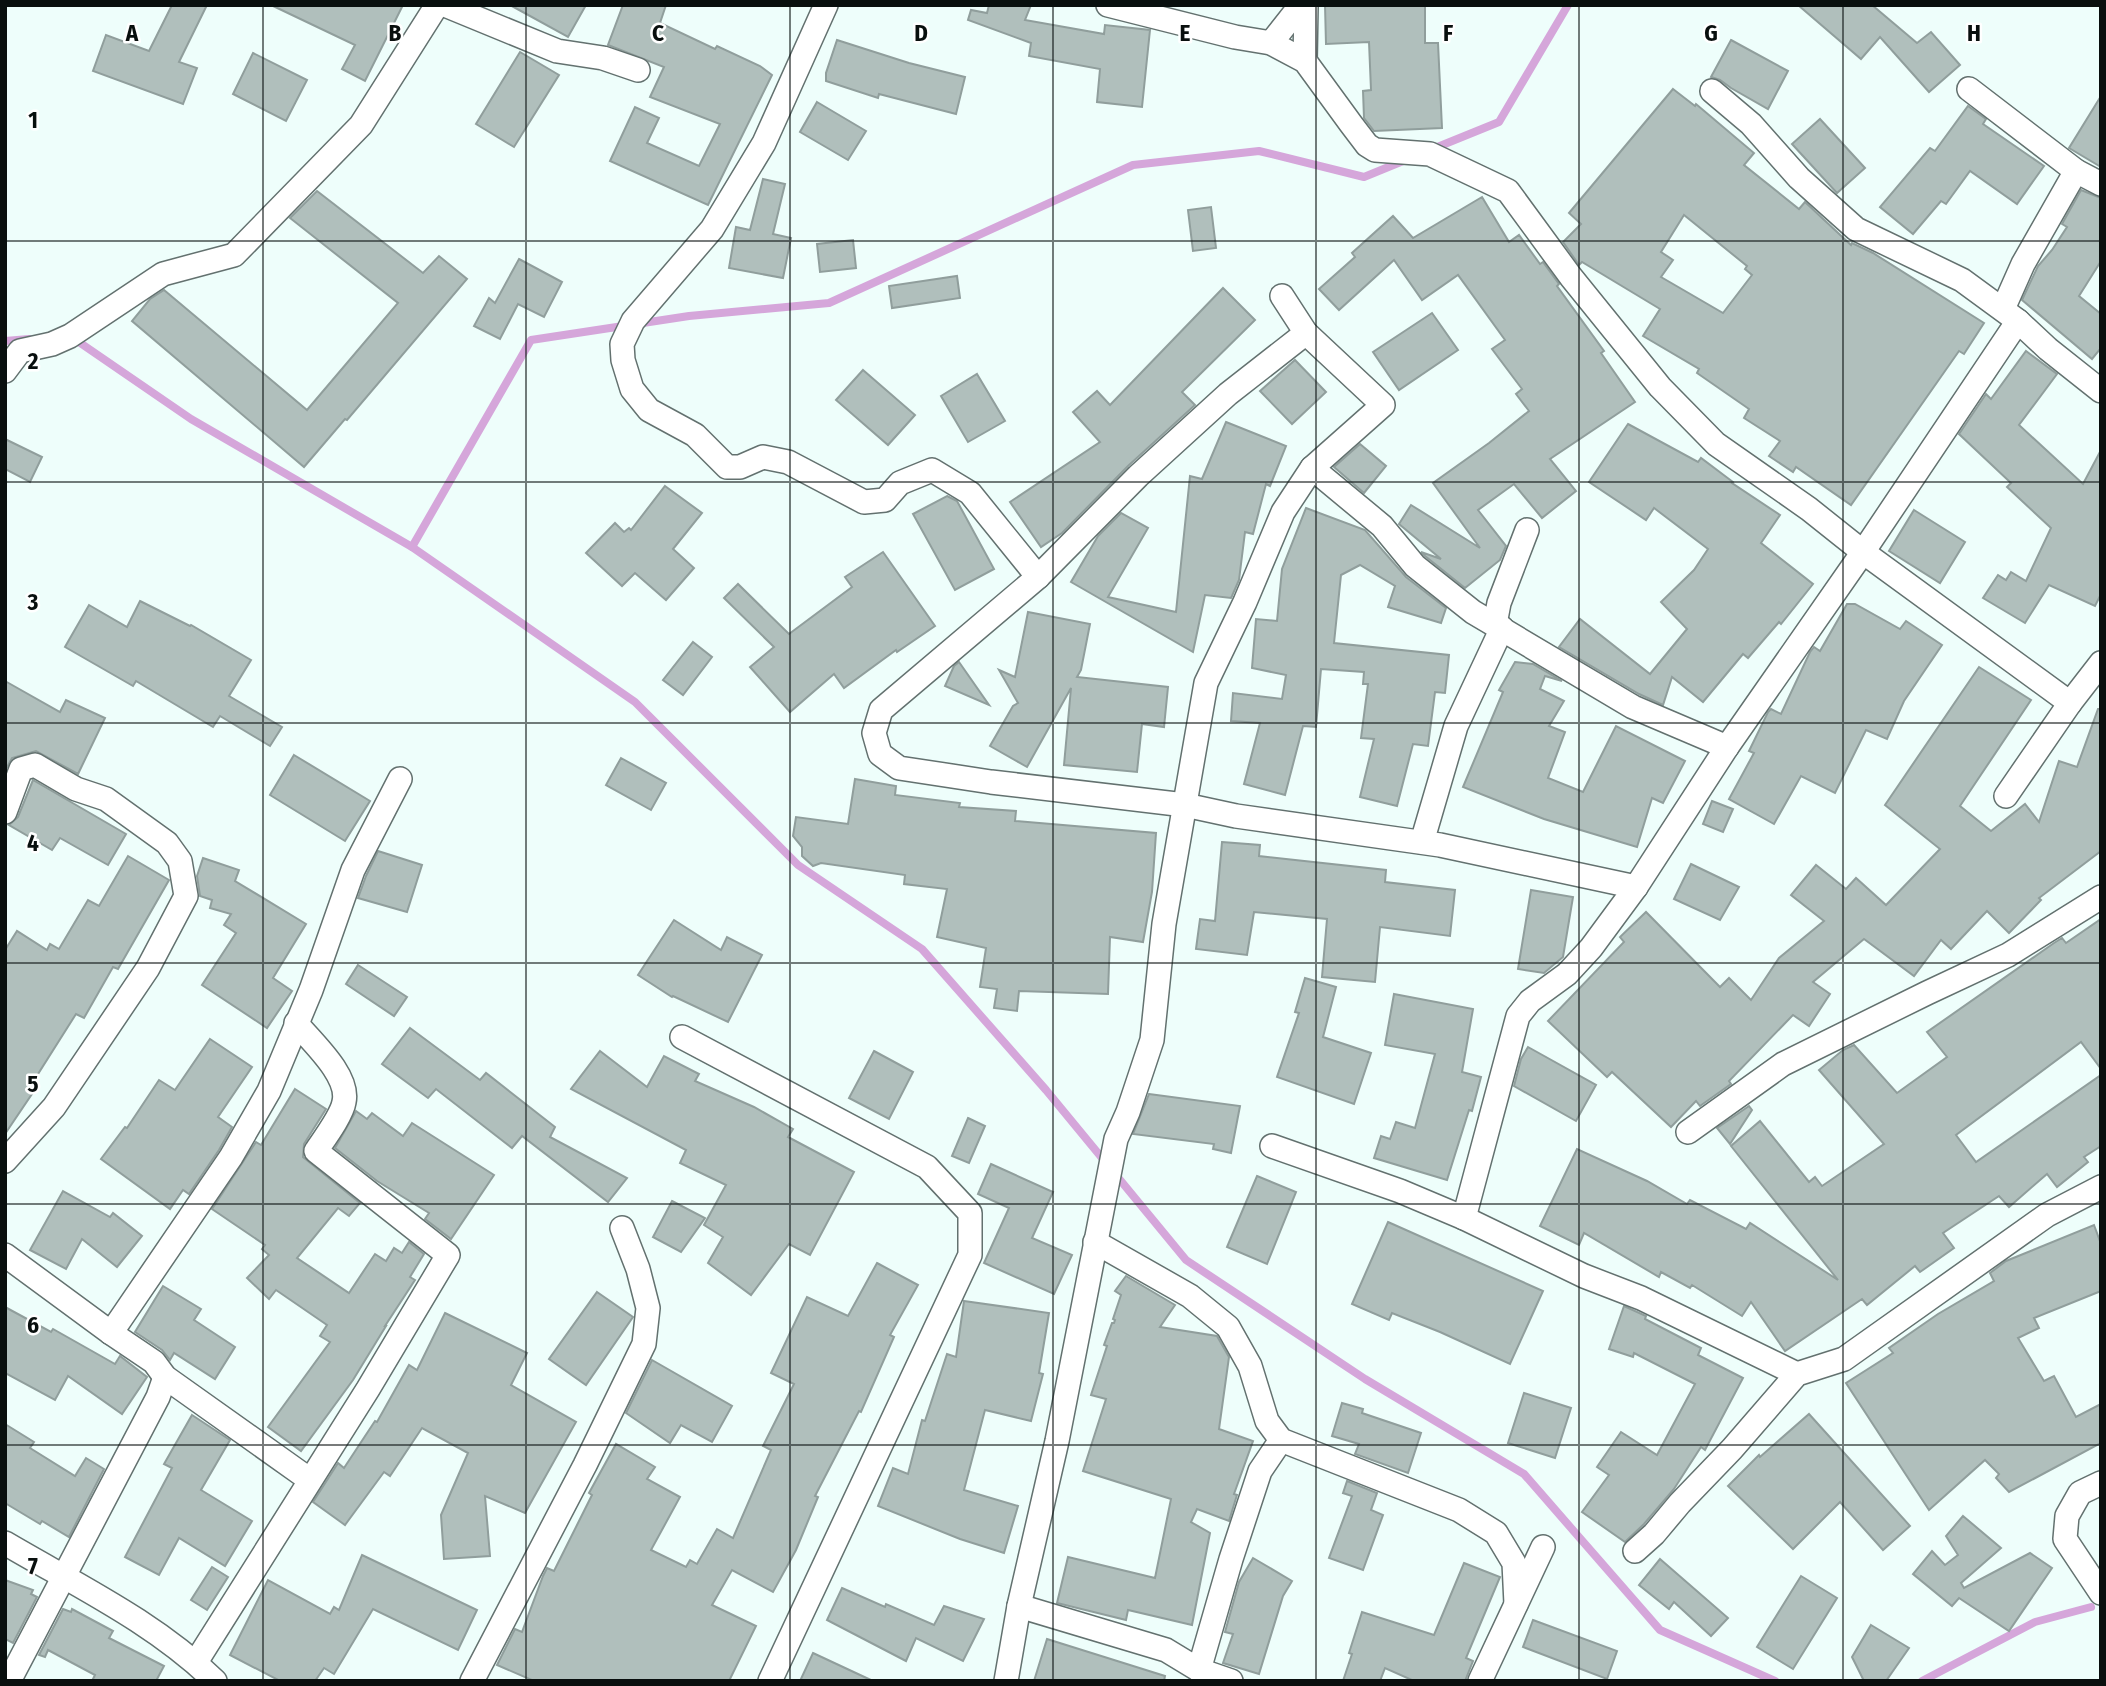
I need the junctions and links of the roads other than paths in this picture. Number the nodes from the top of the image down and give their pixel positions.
1 (437, 5) edge
2 (445, 5) edge
3 (1108, 5) edge
4 (1303, 5) edge
5 (821, 7) edge
6 (1271, 43) junction
7 (1305, 61) junction
8 (638, 70) dead end
9 (1969, 89) dead end
10 (1712, 91) dead end
11 (2076, 171) junction
12 (2101, 184) edge
13 (1282, 296) dead end
14 (2010, 315) junction
15 (1306, 333) junction
16 (5, 370) edge
17 (2101, 391) edge
18 (1312, 468) junction
19 (1527, 530) dead end
20 (1863, 552) junction
21 (1038, 577) junction
22 (1498, 626) junction
23 (2101, 663) edge
24 (2070, 703) junction
25 (1727, 747) junction
26 (400, 779) dead end
27 (2006, 796) dead end
28 (1185, 805) junction
29 (5, 812) edge
30 (1422, 842) junction
31 (1636, 887) junction
32 (2101, 897) edge
33 (296, 1023) junction
34 (682, 1037) dead end
35 (1688, 1132) dead end
36 (1272, 1146) dead end
37 (5, 1161) edge
38 (2101, 1187) edge
39 (1464, 1218) junction
40 (622, 1228) dead end
41 (1095, 1242) junction
42 (5, 1255) edge
43 (111, 1333) junction
44 (1797, 1374) junction
45 (165, 1377) junction
46 (1281, 1440) junction
47 (310, 1480) junction
48 (2101, 1483) edge
49 (5, 1544) edge
50 (1543, 1547) dead end
51 (1635, 1551) dead end
52 (62, 1576) junction
53 (2101, 1593) edge
54 (1516, 1604) junction
55 (1019, 1606) junction
56 (196, 1662) junction
57 (1199, 1670) junction
58 (9, 1681) edge
59 (215, 1681) edge
60 (472, 1681) edge
61 (770, 1681) edge
62 (1006, 1681) edge
63 (1231, 1681) edge
64 (1480, 1681) edge

1 - 16 street
2 - 8 street
3 - 6 street
4 - 6 street
4 - 7 street
5 - 21 street
6 - 7 street
7 - 20 street
9 - 11 street
10 - 14 street
11 - 12 street
11 - 14 street
13 - 15 street
14 - 17 street
14 - 20 street
15 - 18 street
15 - 21 street
18 - 22 street
18 - 28 street
19 - 22 street
20 - 24 street
20 - 25 street
21 - 28 street
22 - 25 street
22 - 30 street
23 - 24 street
24 - 27 street
25 - 31 street
26 - 33 street
28 - 30 street
28 - 41 street
29 - 37 street
30 - 31 street
31 - 39 street
32 - 35 street
33 - 43 street
33 - 47 street
34 - 61 street
36 - 39 street
38 - 44 street
39 - 44 street
40 - 60 street
41 - 46 street
41 - 55 street
42 - 43 street
43 - 45 street
44 - 51 street
45 - 47 street
45 - 52 street
46 - 54 street
46 - 57 street
47 - 56 street
48 - 53 street
49 - 52 street
50 - 54 street
52 - 56 street
52 - 58 street
54 - 64 street
55 - 57 street
55 - 62 street
56 - 59 street
57 - 63 street

